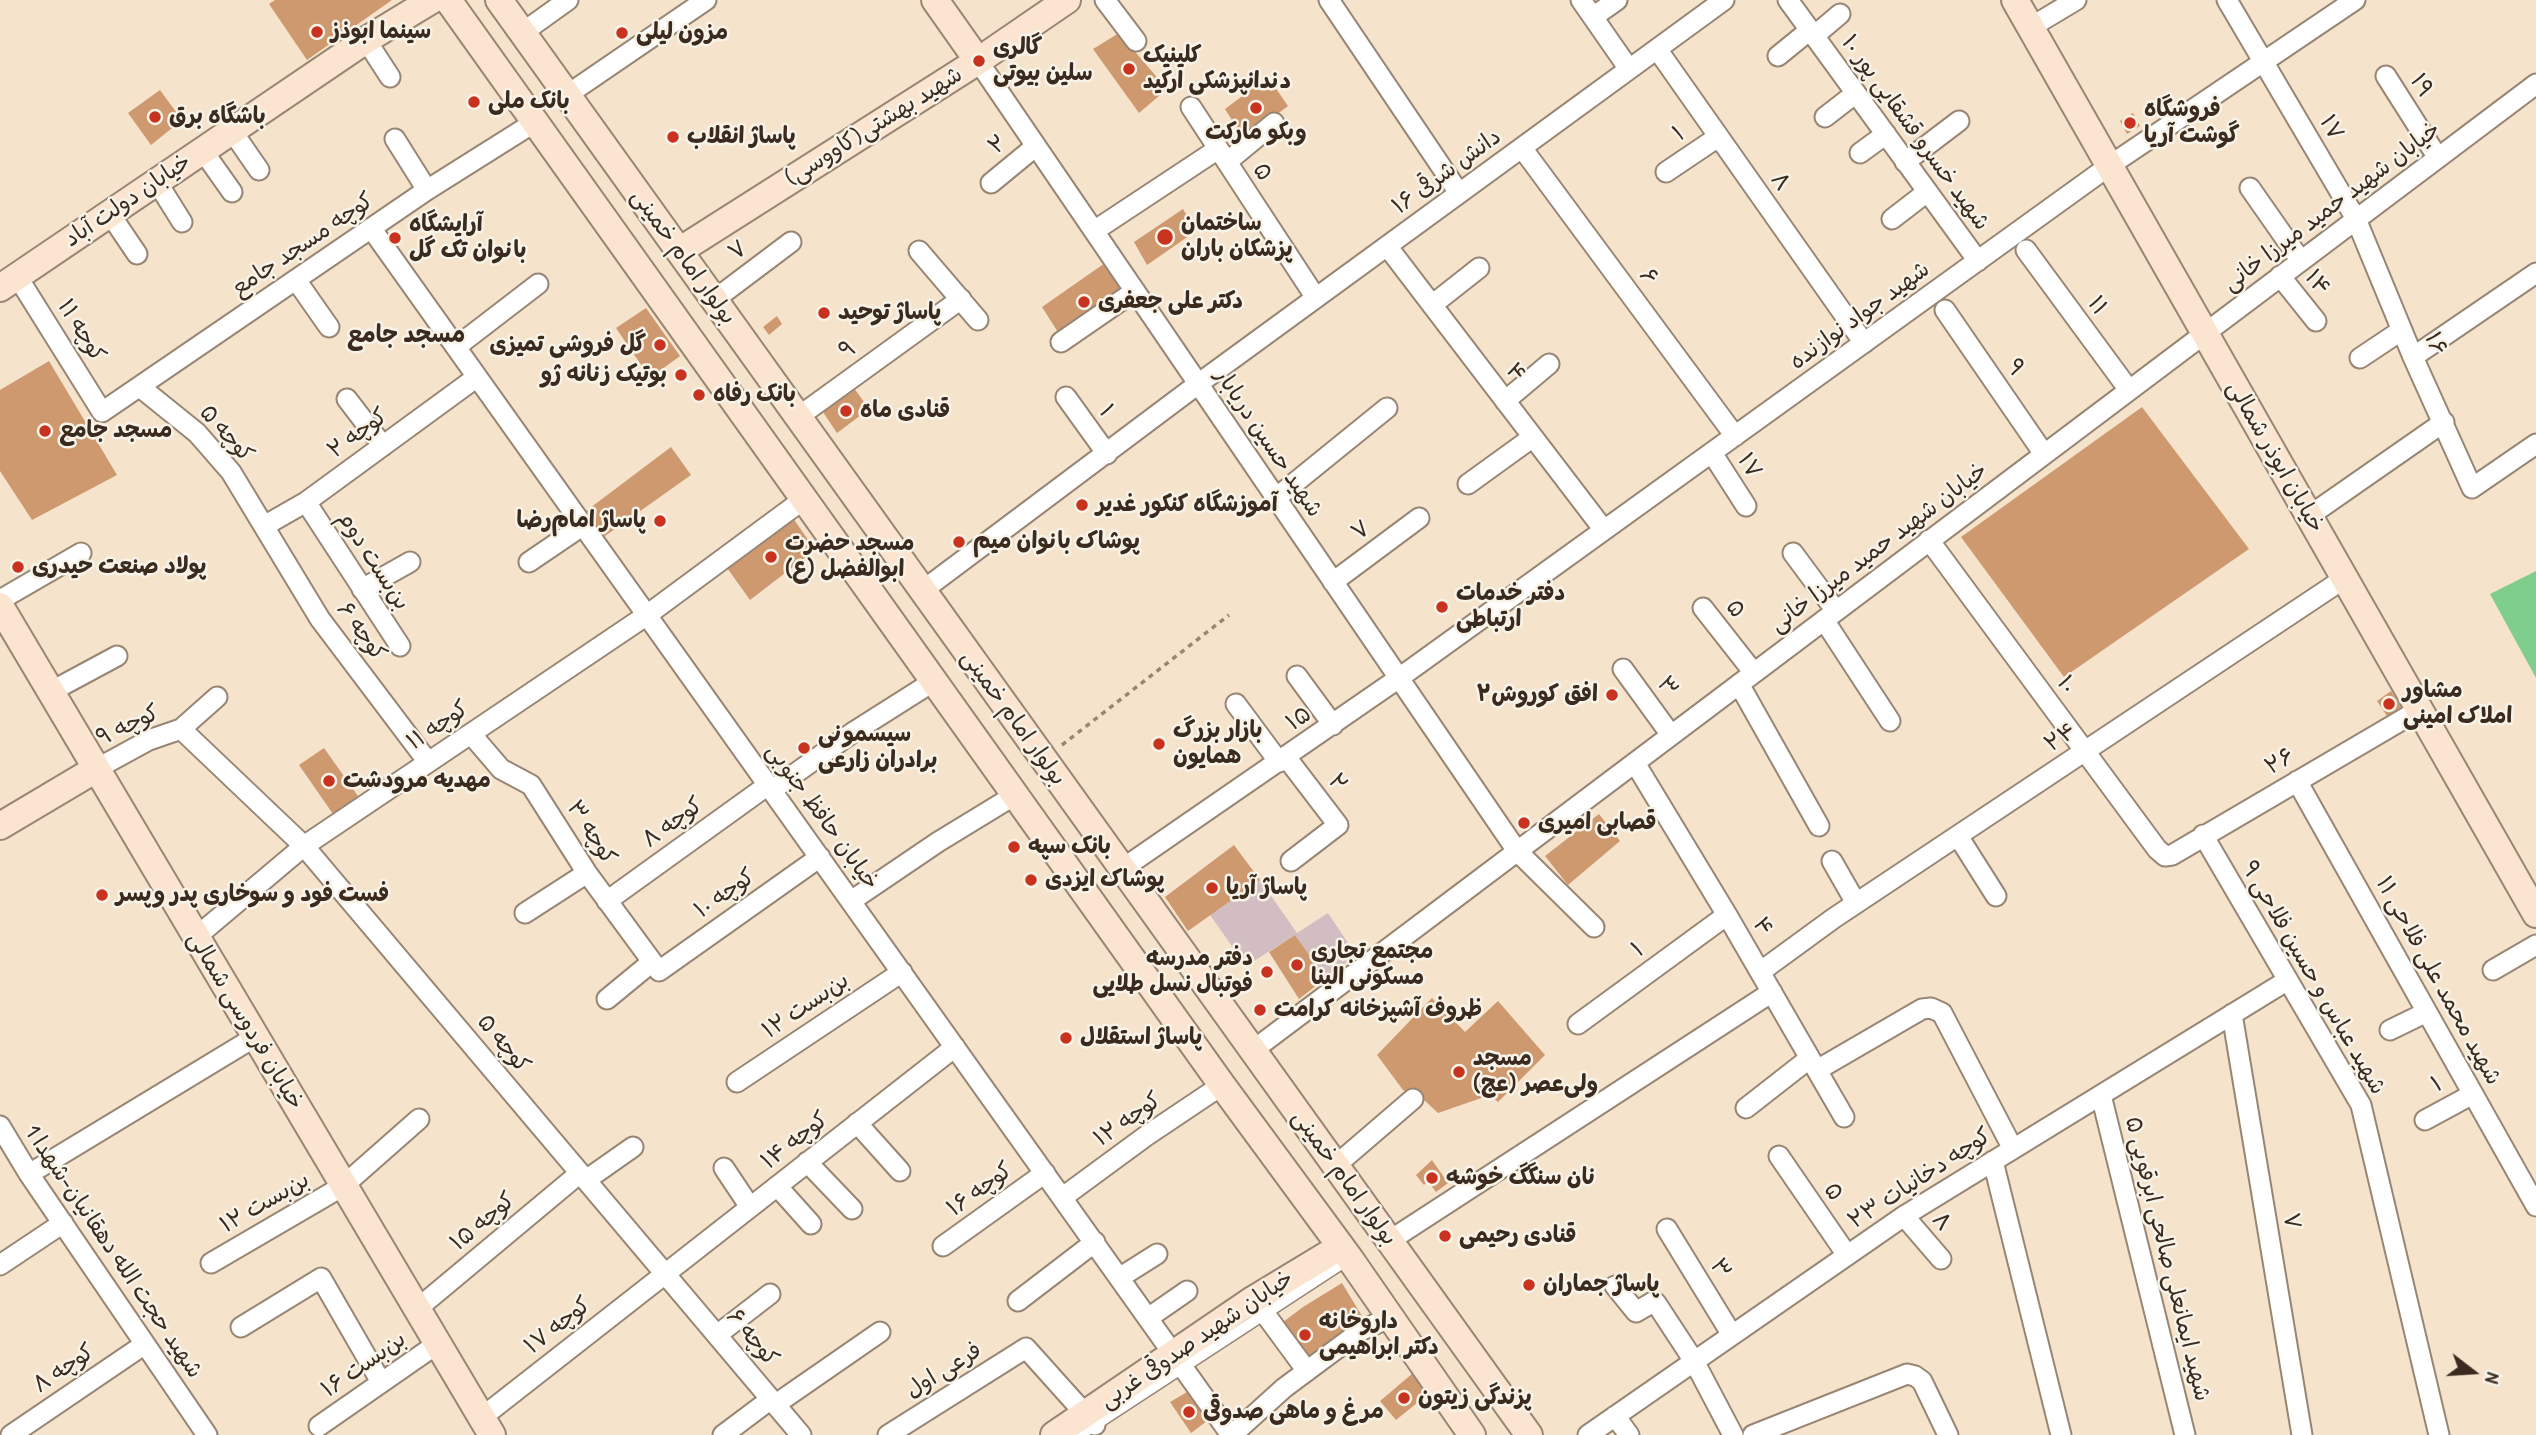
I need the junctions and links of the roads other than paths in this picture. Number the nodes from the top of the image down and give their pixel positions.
1 (432, 0) edge
2 (448, 0) edge
3 (499, 0) edge
4 (568, 0) edge
5 (706, 0) edge
6 (935, 0) edge
7 (1067, 0) edge
8 (1105, 0) edge
9 (1329, 0) edge
10 (1581, 0) edge
11 (1617, 0) edge
12 (1724, 0) edge
13 (1788, 0) edge
14 (2015, 0) edge
15 (2076, 0) edge
16 (2227, 0) edge
17 (2355, 0) edge
18 (1840, 14) dead end
19 (1593, 18) junction
20 (2031, 27) junction
21 (522, 33) junction
22 (1812, 33) junction
23 (366, 40) junction
24 (1136, 41) dead end
25 (1657, 49) junction
26 (1778, 57) dead end
27 (978, 61) junction
28 (2263, 62) junction
29 (1629, 69) junction
30 (2386, 76) dead end
31 (390, 77) dead end
32 (2536, 84) edge
33 (1856, 93) junction
34 (567, 95) junction
35 (1191, 107) dead end
36 (1825, 117) dead end
37 (1959, 121) dead end
38 (535, 122) junction
39 (1274, 123) dead end
40 (232, 131) junction
41 (1886, 134) junction
42 (1718, 136) junction
43 (395, 139) dead end
44 (1036, 146) junction
45 (1522, 148) junction
46 (203, 151) junction
47 (1860, 153) dead end
48 (1223, 156) junction
49 (2438, 158) junction
50 (1905, 162) junction
51 (2109, 166) junction
52 (259, 170) dead end
53 (1666, 172) dead end
54 (157, 182) junction
55 (991, 183) dead end
56 (2250, 188) dead end
57 (427, 191) junction
58 (232, 192) dead end
59 (1927, 192) junction
60 (1459, 193) junction
61 (110, 214) junction
62 (1892, 219) dead end
63 (2356, 219) junction
64 (182, 222) dead end
65 (371, 229) junction
66 (1094, 231) junction
67 (791, 242) dead end
68 (1387, 246) junction
69 (2025, 250) dead end
70 (679, 251) junction
71 (919, 251) dead end
72 (137, 254) dead end
73 (1978, 261) junction
74 (2301, 261) junction
75 (1479, 268) dead end
76 (2536, 273) edge
77 (2280, 276) junction
78 (296, 280) junction
79 (9, 282) edge
80 (538, 284) dead end
81 (1135, 291) junction
82 (1315, 298) junction
83 (961, 299) junction
84 (714, 300) junction
85 (1432, 304) junction
86 (1945, 310) dead end
87 (978, 320) dead end
88 (2316, 321) dead end
89 (329, 327) dead end
90 (2402, 330) junction
91 (2204, 333) junction
92 (1061, 342) dead end
93 (1864, 343) junction
94 (456, 347) junction
95 (2413, 357) junction
96 (2360, 358) dead end
97 (1549, 364) dead end
98 (477, 377) junction
99 (1198, 384) junction
100 (140, 387) junction
101 (2129, 390) junction
102 (1066, 397) dead end
103 (347, 399) dead end
104 (1505, 401) junction
105 (1387, 408) dead end
106 (102, 412) joint
107 (798, 417) junction
108 (2444, 422) junction
109 (1735, 436) junction
110 (1533, 438) junction
111 (2536, 444) edge
112 (383, 446) junction
113 (1712, 453) junction
114 (1107, 454) junction
115 (2044, 454) junction
116 (1468, 484) dead end
117 (1276, 498) junction
118 (804, 499) junction
119 (306, 502) junction
120 (1746, 506) dead end
121 (2309, 516) junction
122 (1419, 519) dead end
123 (264, 526) junction
124 (582, 527) junction
125 (1604, 530) junction
126 (1929, 540) junction
127 (81, 553) dead end
128 (1794, 554) dead end
129 (410, 562) dead end
130 (528, 562) dead end
131 (2345, 579) junction
132 (1334, 582) junction
133 (362, 589) junction
134 (922, 590) junction
135 (0, 600) edge
136 (1703, 608) dead end
137 (647, 615) junction
138 (1830, 615) junction
139 (4, 620) edge
140 (400, 646) dead end
141 (117, 656) dead end
142 (1623, 669) dead end
143 (1297, 676) dead end
144 (1399, 678) junction
145 (1746, 678) junction
146 (934, 681) junction
147 (50, 692) junction
148 (217, 697) dead end
149 (1236, 704) dead end
150 (2419, 710) junction
151 (1890, 721) dead end
152 (1333, 725) junction
153 (181, 729) junction
154 (471, 734) junction
155 (1671, 735) junction
156 (2084, 752) junction
157 (1283, 760) junction
158 (428, 762) junction
159 (1635, 763) junction
160 (96, 769) junction
161 (2297, 780) junction
162 (770, 787) junction
163 (1015, 795) junction
164 (1, 824) edge
165 (1819, 826) dead end
166 (2203, 835) junction
167 (1958, 836) junction
168 (303, 846) junction
169 (1517, 851) junction
170 (2165, 856) joint
171 (820, 858) junction
172 (1291, 861) dead end
173 (1832, 861) dead end
174 (1122, 869) junction
175 (587, 873) junction
176 (1996, 896) dead end
177 (607, 901) junction
178 (851, 901) junction
179 (1856, 903) junction
180 (2534, 905) edge
181 (525, 913) dead end
182 (1727, 915) junction
183 (1594, 927) dead end
184 (195, 937) junction
185 (2536, 945) edge
186 (656, 966) junction
187 (2493, 970) dead end
188 (902, 972) junction
189 (1760, 972) junction
190 (2288, 980) junction
191 (1772, 992) junction
192 (607, 999) dead end
193 (2427, 1012) junction
194 (2232, 1014) junction
195 (1578, 1024) dead end
196 (2390, 1030) dead end
197 (255, 1037) junction
198 (955, 1047) junction
199 (1252, 1051) junction
200 (1813, 1064) junction
201 (737, 1082) dead end
202 (1222, 1085) junction
203 (2473, 1094) junction
204 (2101, 1095) junction
205 (1413, 1099) dead end
206 (1746, 1108) dead end
207 (1844, 1117) dead end
208 (419, 1119) dead end
209 (2424, 1119) dead end
210 (857, 1123) junction
211 (0, 1126) edge
212 (632, 1147) dead end
213 (2013, 1149) junction
214 (1779, 1156) dead end
215 (1993, 1161) junction
216 (807, 1162) junction
217 (1335, 1166) junction
218 (724, 1168) dead end
219 (900, 1171) dead end
220 (1045, 1173) junction
221 (29, 1174) junction
222 (583, 1177) junction
223 (343, 1186) junction
224 (777, 1186) junction
225 (1063, 1197) junction
226 (2536, 1206) edge
227 (750, 1207) junction
228 (852, 1209) dead end
229 (1904, 1216) junction
230 (63, 1223) junction
231 (811, 1224) dead end
232 (1667, 1229) dead end
233 (1389, 1241) junction
234 (1095, 1242) junction
235 (943, 1246) dead end
236 (1345, 1253) junction
237 (1157, 1254) dead end
238 (1847, 1255) junction
239 (1941, 1259) dead end
240 (211, 1263) dead end
241 (0, 1265) edge
242 (665, 1273) junction
243 (1119, 1278) junction
244 (1615, 1286) dead end
245 (1187, 1291) dead end
246 (770, 1294) dead end
247 (1018, 1301) dead end
248 (1259, 1306) junction
249 (417, 1309) junction
250 (1148, 1318) junction
251 (1389, 1318) junction
252 (241, 1327) dead end
253 (880, 1332) dead end
254 (718, 1335) junction
255 (1732, 1335) junction
256 (145, 1344) junction
257 (437, 1344) junction
258 (1179, 1361) junction
259 (1694, 1361) junction
260 (1307, 1371) junction
261 (381, 1382) junction
262 (774, 1401) junction
263 (1615, 1416) junction
264 (1087, 1425) edge
265 (319, 1426) dead end
266 (486, 1426) edge
267 (11, 1435) edge
268 (207, 1435) edge
269 (723, 1435) edge
270 (801, 1435) edge
271 (888, 1435) edge
272 (1054, 1435) edge
273 (1232, 1435) edge
274 (1472, 1435) edge
275 (1529, 1435) edge
276 (1588, 1435) edge
277 (1629, 1435) edge
278 (1733, 1435) edge
279 (1753, 1435) edge
280 (1948, 1435) edge
281 (2061, 1435) edge
282 (2185, 1435) edge
283 (2302, 1435) edge
284 (2439, 1435) edge

1 - 23 main road, خیابان دولت آباد
2 - 38 main road, بولوار امام خمینی
3 - 21 main road, بولوار امام خمینی
4 - 21 street
5 - 34 street
6 - 27 main road
7 - 27 main road, شهید بهشتی(کاووسی)
8 - 24 street
9 - 60 street
10 - 19 street
11 - 19 street
12 - 25 street, دانش شرقی ۱۶
13 - 22 street, شهید خسرو قشقایی پور ۱۰
14 - 20 main road, خیابان ابوذر شمالی
15 - 20 street
16 - 28 street
17 - 28 street, شهید جواد نوازنده
18 - 22 street
19 - 29 street
20 - 51 main road, خیابان ابوذر شمالی
21 - 34 main road, بولوار امام خمینی
22 - 26 street
22 - 33 street, شهید خسرو قشقایی پور ۱۰
23 - 31 street
23 - 40 main road, خیابان دولت آباد
25 - 29 street, دانش شرقی ۱۶
25 - 42 street, ۸
27 - 44 street, شهید حسین دریابار
27 - 70 main road, شهید بهشتی(کاووسی)
28 - 51 street, شهید جواد نوازنده
28 - 63 street, ۱۷
29 - 45 street, دانش شرقی ۱۶
30 - 49 street, ۱۹
32 - 49 street, خیابان شهید حمید میرزا خانی
33 - 36 street
33 - 41 street, شهید خسرو قشقایی پور ۱۰
34 - 70 main road, بولوار امام خمینی
35 - 48 street, ۵
37 - 50 street
38 - 57 street, کوچه مسجد جامع
38 - 118 main road, بولوار امام خمینی
39 - 48 street
40 - 46 main road, خیابان دولت آباد
40 - 52 street
41 - 47 street
41 - 50 street, شهید خسرو قشقایی پور ۱۰
42 - 53 street, ۱
42 - 93 street, ۸
43 - 57 street
44 - 55 street, ۲
44 - 66 street, شهید حسین دریابار
45 - 60 street, دانش شرقی ۱۶
45 - 109 street, ۶
46 - 54 main road, خیابان دولت آباد
46 - 58 street
48 - 66 street
48 - 82 street, ۵
49 - 63 street, خیابان شهید حمید میرزا خانی
50 - 59 street, شهید خسرو قشقایی پور ۱۰
51 - 73 street, شهید جواد نوازنده
51 - 91 main road, خیابان ابوذر شمالی
54 - 61 main road, خیابان دولت آباد
54 - 64 street
56 - 74 street
57 - 65 street, کوچه مسجد جامع
59 - 62 street
59 - 73 street, شهید خسرو قشقایی پور ۱۰
60 - 68 street, دانش شرقی ۱۶
61 - 72 street
61 - 79 main road, خیابان دولت آباد
63 - 74 street, خیابان شهید حمید میرزا خانی
63 - 90 street, ۱۶
65 - 78 street, کوچه مسجد جامع
65 - 94 street, خیابان حافظ جنوبی
66 - 81 street, شهید حسین دریابار
67 - 84 street, ۷
68 - 82 street, دانش شرقی ۱۶
68 - 85 street, ۴
69 - 101 street, ۱۱
70 - 84 main road, بولوار امام خمینی
71 - 83 street
73 - 93 street, شهید جواد نوازنده
74 - 77 street, خیابان شهید حمید میرزا خانی
75 - 85 street
76 - 95 street
77 - 88 street, ۱۴
77 - 91 street, خیابان شهید حمید میرزا خانی
78 - 89 street
78 - 100 street, کوچه مسجد جامع
79 - 106 street, کوچه ۱۱
80 - 94 street
81 - 92 street
81 - 99 street, شهید حسین دریابار
82 - 99 street, دانش شرقی ۱۶
83 - 87 street
83 - 107 street, ۹
84 - 107 main road, بولوار امام خمینی
85 - 104 street, ۴
86 - 115 street, ۹
90 - 95 street, ۱۶
90 - 96 street
91 - 101 street, خیابان شهید حمید میرزا خانی
91 - 121 main road, خیابان ابوذر شمالی
93 - 109 street, شهید جواد نوازنده
94 - 98 street, خیابان حافظ جنوبی
95 - 108 street, ۱۶
97 - 104 street
98 - 112 street, کوچه ۲
98 - 124 street, خیابان حافظ جنوبی
99 - 114 street, دانش شرقی ۱۶
99 - 117 street, شهید حسین دریابار
100 - 106 street, کوچه مسجد جامع
100 - 123 street, کوچه ۵
101 - 115 street, خیابان شهید حمید میرزا خانی
102 - 114 street, ۱
103 - 112 street
104 - 110 street, ۴
105 - 117 street
107 - 134 main road, بولوار امام خمینی
108 - 111 street, ۱۶
108 - 121 street
109 - 113 street, شهید جواد نوازنده
110 - 116 street
110 - 125 street, ۴
112 - 119 street, کوچه ۲
113 - 120 street, ۱۷
113 - 125 street, شهید جواد نوازنده
114 - 134 street, دانش شرقی ۱۶
115 - 126 street, خیابان شهید حمید میرزا خانی
117 - 132 street, شهید حسین دریابار
118 - 137 street
118 - 146 main road, بولوار امام خمینی
119 - 123 street, کوچه ۲
119 - 133 street, بن‌بست دوم
121 - 131 main road, خیابان ابوذر شمالی
122 - 132 street, ۷
123 - 158 street, کوچه ۶
124 - 130 street
124 - 137 street, خیابان حافظ جنوبی
125 - 144 street, شهید جواد نوازنده
126 - 138 street, خیابان شهید حمید میرزا خانی
126 - 156 street, ۱۰
127 - 135 street
128 - 138 street
129 - 133 street
131 - 150 main road, خیابان ابوذر شمالی
131 - 156 street, ۲۴
132 - 144 street, شهید حسین دریابار
133 - 140 street, بن‌بست دوم
134 - 174 main road, بولوار امام خمینی
136 - 145 street, ۵
137 - 154 street, کوچه ۱۱
137 - 162 street, خیابان حافظ جنوبی
138 - 145 street, خیابان شهید حمید میرزا خانی
138 - 151 street
139 - 147 main road, خیابان فردوسی شمالی
141 - 147 street
142 - 155 street, ۳
143 - 152 street
144 - 152 street, ۱۵
144 - 169 street, شهید حسین دریابار
145 - 155 street, خیابان شهید حمید میرزا خانی
145 - 165 street
146 - 162 street
146 - 163 main road, بولوار امام خمینی
147 - 160 main road, خیابان فردوسی شمالی
148 - 153 street
149 - 157 street
150 - 161 street, ۲۶
150 - 180 main road, خیابان ابوذر شمالی
152 - 157 street, ۱۵
153 - 160 street, کوچه ۹
153 - 168 street
154 - 158 street, کوچه ۱۱
154 - 175 street, کوچه ۳
155 - 159 street, خیابان شهید حمید میرزا خانی
156 - 167 street, ۲۴
156 - 170 street, ۱۰
157 - 172 street, ۲
157 - 174 street, ۱۵
158 - 168 street, کوچه ۱۱
159 - 169 street, خیابان شهید حمید میرزا خانی
159 - 182 street, ۴
160 - 164 main road
160 - 184 main road, خیابان فردوسی شمالی
161 - 166 street, ۲۶
161 - 193 street, شهید محمد علی فلاحی ۱۱
162 - 171 street, خیابان حافظ جنوبی
162 - 177 street, کوچه ۸
163 - 178 street
163 - 202 main road, بولوار امام خمینی
166 - 170 street, ۲۶
166 - 190 street, شهید عباس و حسین فلاحی ۹
167 - 176 street
167 - 179 street, ۲۴
168 - 184 street, کوچه ۱۱
168 - 222 street, کوچه ۵
169 - 183 street
169 - 199 street, خیابان شهید حمید میرزا خانی
171 - 178 street, خیابان حافظ جنوبی
171 - 186 street, کوچه ۱۰
173 - 179 street
174 - 199 main road, بولوار امام خمینی
175 - 177 street, کوچه ۳
175 - 181 street
177 - 186 street, کوچه ۳
178 - 188 street, خیابان حافظ جنوبی
179 - 189 street, ۲۴
182 - 189 street, ۴
182 - 195 street, ۱
184 - 197 main road, خیابان فردوسی شمالی
185 - 187 street
186 - 192 street
188 - 198 street, خیابان حافظ جنوبی
188 - 201 street, بن‌بست ۱۲
189 - 191 street, ۴
190 - 194 street, کوچه دخانیات ۲۳
190 - 284 street, شهید عباس و حسین فلاحی ۹
191 - 200 street, ۴
191 - 233 street
193 - 196 street
193 - 203 street, شهید محمد علی فلاحی ۱۱
194 - 204 street, کوچه دخانیات ۲۳
194 - 283 street, ۷
197 - 221 street
197 - 223 main road, خیابان فردوسی شمالی
198 - 210 street, کوچه ۱۴
198 - 220 street, خیابان حافظ جنوبی
199 - 217 main road, بولوار امام خمینی
200 - 206 street
200 - 207 street, ۴
200 - 213 street
202 - 225 street, کوچه ۱۲
202 - 236 main road, بولوار امام خمینی
203 - 209 street, ۱
203 - 226 street, شهید محمد علی فلاحی ۱۱
204 - 213 street, کوچه دخانیات ۲۳
204 - 282 street, شهید ایمانعلی صالحی ابرقویی ۵
205 - 217 street
208 - 223 street, بن‌بست ۱۲
210 - 216 street, کوچه ۱۴
210 - 219 street
211 - 221 street, شهید حجت الله دهقانیان-شهدا 1
212 - 222 street, کوچه ۱۵
213 - 215 street, کوچه دخانیات ۲۳
214 - 238 street, ۵
215 - 229 street, کوچه دخانیات ۲۳
215 - 281 street
216 - 224 street, کوچه ۱۴
216 - 228 street
217 - 233 main road, بولوار امام خمینی
218 - 227 street
220 - 225 street, خیابان حافظ جنوبی
220 - 235 street, کوچه ۱۶
221 - 230 street, شهید حجت الله دهقانیان-شهدا 1
222 - 242 street, کوچه ۵
222 - 249 street, کوچه ۱۵
223 - 240 street, بن‌بست ۱۲
223 - 249 main road, خیابان فردوسی شمالی
224 - 227 street, کوچه ۱۴
224 - 231 street
225 - 234 street, خیابان حافظ جنوبی
227 - 242 street, کوچه ۱۴
229 - 238 street, کوچه دخانیات ۲۳
229 - 239 street, ۸
230 - 241 street
230 - 256 street, شهید حجت الله دهقانیان-شهدا 1
232 - 255 street, ۳
233 - 275 main road, بولوار امام خمینی
234 - 243 street, خیابان حافظ جنوبی
234 - 247 street
236 - 248 main road, خیابان شهید صدوقی غربی
236 - 251 main road, بولوار امام خمینی
237 - 243 street
238 - 255 street, کوچه دخانیات ۲۳
242 - 254 street, کوچه ۶
242 - 266 street, کوچه ۱۷
243 - 250 street, خیابان حافظ جنوبی
244 - 259 street
245 - 250 street
246 - 254 street
248 - 258 main road, خیابان شهید صدوقی غربی
248 - 260 street
249 - 257 main road, خیابان فردوسی شمالی
250 - 258 street, خیابان حافظ جنوبی
251 - 260 street
251 - 274 main road, بولوار امام خمینی
252 - 261 street
253 - 262 street
254 - 262 street, کوچه ۶
255 - 259 street, کوچه دخانیات ۲۳
256 - 267 street, کوچه ۸
256 - 268 street, شهید حجت الله دهقانیان-شهدا 1
257 - 261 street, بن‌بست ۱۶
257 - 266 main road, خیابان فردوسی شمالی
258 - 264 main road, خیابان شهید صدوقی غربی
258 - 273 street, خیابان حافظ جنوبی
259 - 263 street, کوچه دخانیات ۲۳
259 - 278 street
260 - 273 street
261 - 265 street, بن‌بست ۱۶
262 - 269 street
262 - 270 street, کوچه ۶
263 - 276 street, کوچه دخانیات ۲۳
263 - 277 street
264 - 271 street, فرعی اول
264 - 272 main road, خیابان شهید صدوقی غربی
279 - 280 street

